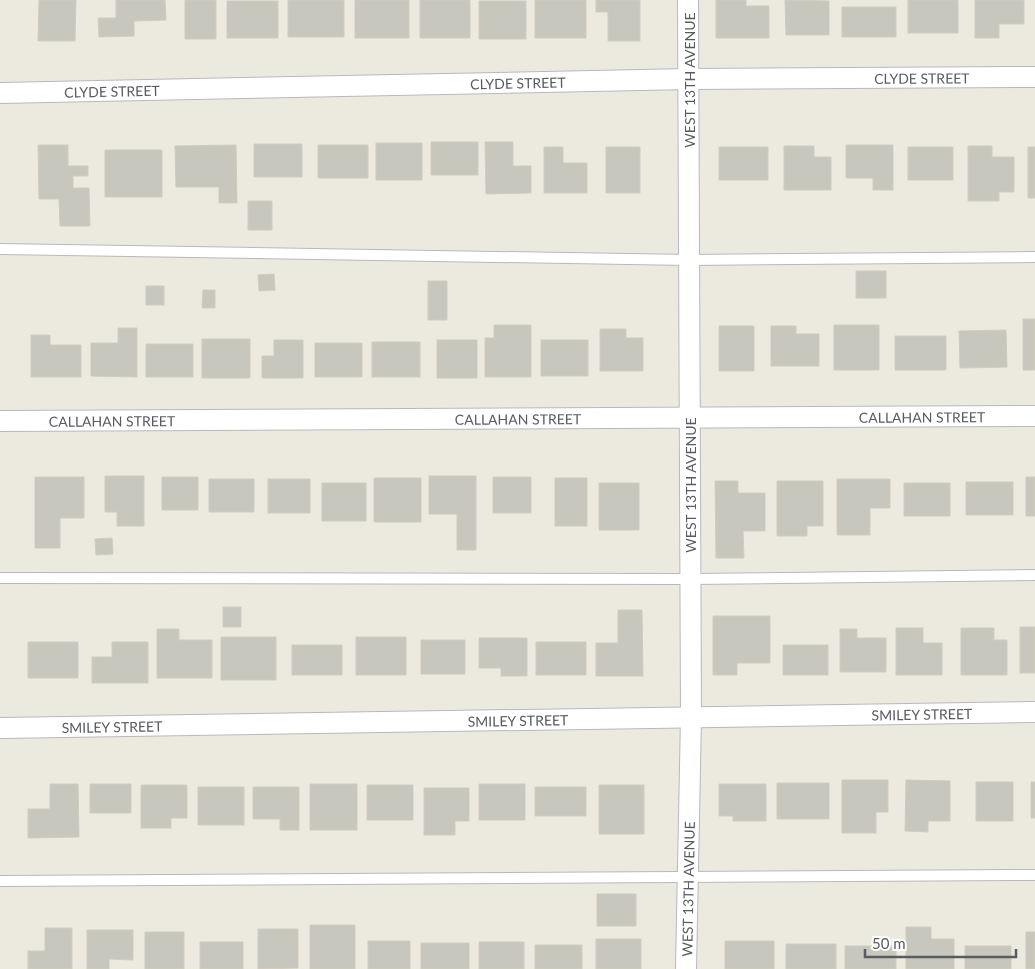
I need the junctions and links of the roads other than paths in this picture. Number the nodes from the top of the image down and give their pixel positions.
1 (688, 0) edge
2 (1035, 77) edge
3 (688, 79) junction
4 (0, 93) edge
5 (0, 249) edge
6 (1035, 257) edge
7 (689, 260) junction
8 (1035, 416) edge
9 (690, 418) junction
10 (0, 421) edge
11 (1035, 575) edge
12 (0, 578) edge
13 (690, 580) junction
14 (1035, 712) edge
15 (691, 718) junction
16 (0, 728) edge
17 (1035, 875) edge
18 (688, 878) junction
19 (0, 881) edge
20 (686, 969) edge

1 - 3 street, WEST 13TH AVENUE
2 - 3 street, CLYDE STREET
3 - 4 street, CLYDE STREET
3 - 7 street, WEST 13TH AVENUE
5 - 7 lane
6 - 7 lane
7 - 9 street, WEST 13TH AVENUE
8 - 9 street, CALLAHAN STREET
9 - 10 street, CALLAHAN STREET
9 - 13 street, WEST 13TH AVENUE
11 - 13 lane
12 - 13 lane
13 - 15 street, WEST 13TH AVENUE
14 - 15 street, SMILEY STREET
15 - 16 street, SMILEY STREET
15 - 18 street, WEST 13TH AVENUE
17 - 18 lane
18 - 19 lane
18 - 20 street, WEST 13TH AVENUE

